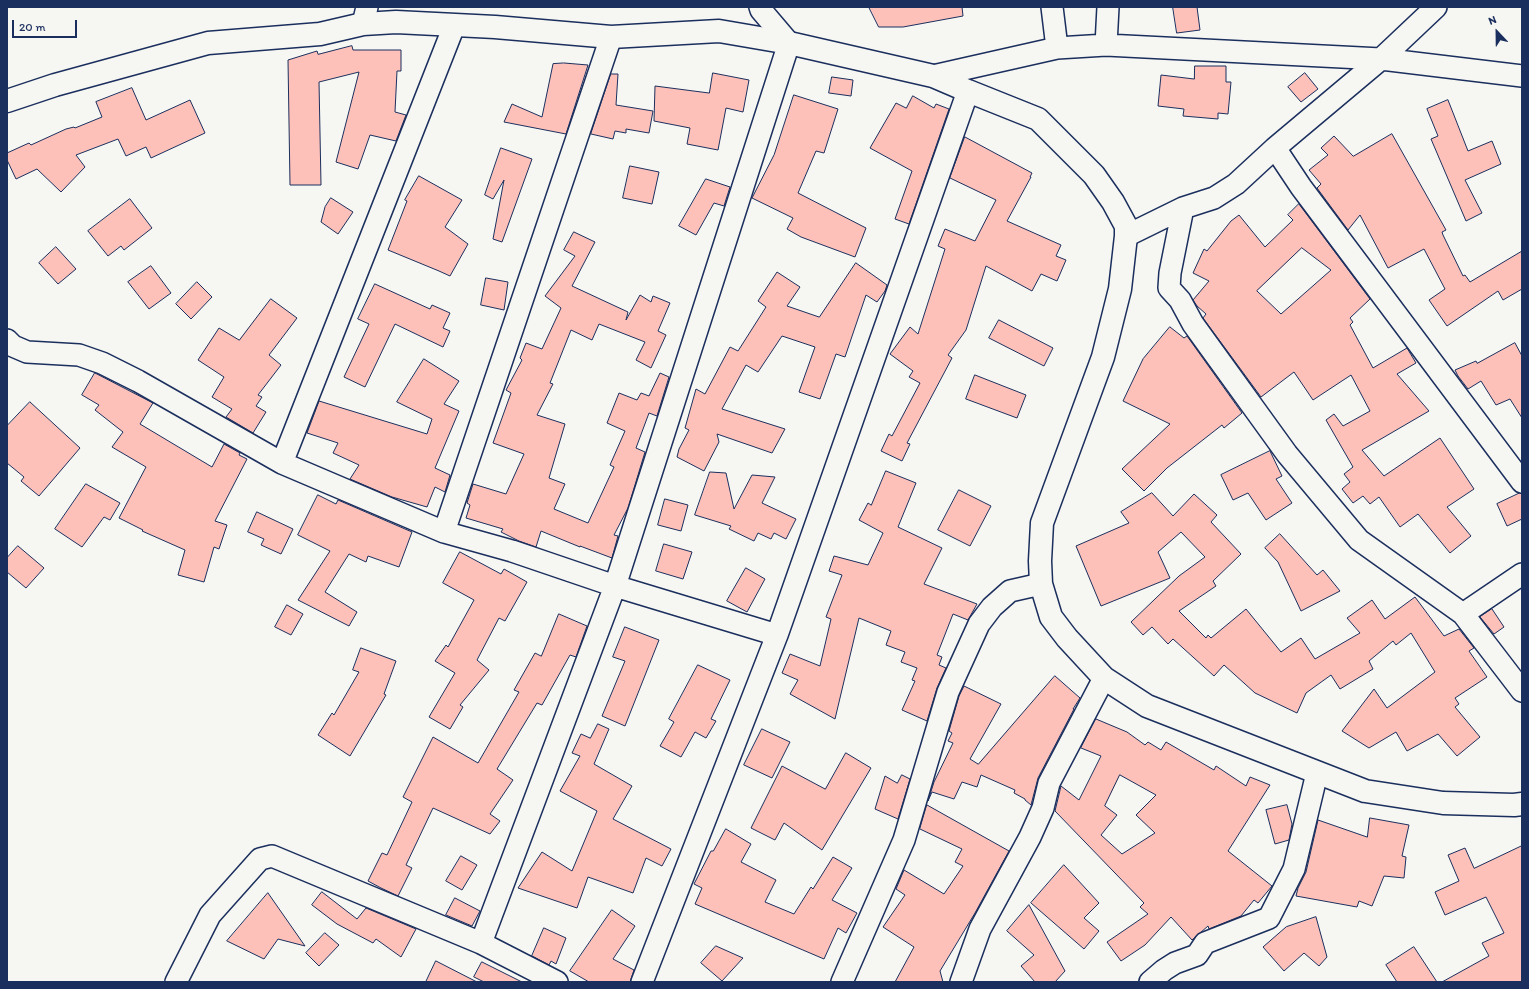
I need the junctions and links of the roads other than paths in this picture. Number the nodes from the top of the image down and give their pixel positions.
1 (760, 7) edge
2 (1052, 7) edge
3 (1108, 7) edge
4 (1436, 7) edge
5 (365, 15) edge
6 (454, 26) junction
7 (610, 37) junction
8 (789, 43) junction
9 (1106, 45) junction
10 (1057, 48) junction
11 (1381, 59) junction
12 (933, 76) junction
13 (1522, 76) edge
14 (968, 91) junction
15 (7, 101) edge
16 (1275, 148) junction
17 (1183, 208) junction
18 (1126, 236) junction
19 (7, 340) edge
20 (282, 463) junction
21 (1522, 482) edge
22 (444, 532) junction
23 (1522, 574) edge
24 (1041, 584) junction
25 (615, 586) junction
26 (1463, 614) junction
27 (776, 635) junction
28 (1104, 678) junction
29 (1522, 691) edge
30 (1317, 773) junction
31 (1522, 804) edge
32 (482, 943) junction
33 (176, 982) edge
34 (557, 982) edge
35 (642, 982) edge
36 (842, 982) edge
37 (961, 982) edge
38 (1150, 982) edge

1 - 8 street
2 - 10 street
3 - 9 street
4 - 11 street
5 - 6 highway
5 - 15 highway
6 - 7 highway
6 - 20 street
7 - 8 highway
7 - 22 street
8 - 12 highway
8 - 25 street
9 - 10 street
9 - 11 street
10 - 12 street
11 - 13 street
11 - 16 street
12 - 14 highway
14 - 18 highway
14 - 27 street
16 - 17 street
16 - 21 street
17 - 18 street
17 - 26 street
18 - 24 highway
19 - 20 street
20 - 22 street
22 - 25 street
23 - 26 street
24 - 28 highway
24 - 36 street
25 - 27 street
25 - 32 street
26 - 29 street
27 - 35 street
28 - 30 highway
28 - 37 street
30 - 31 highway
30 - 38 street
32 - 33 street
32 - 34 street

